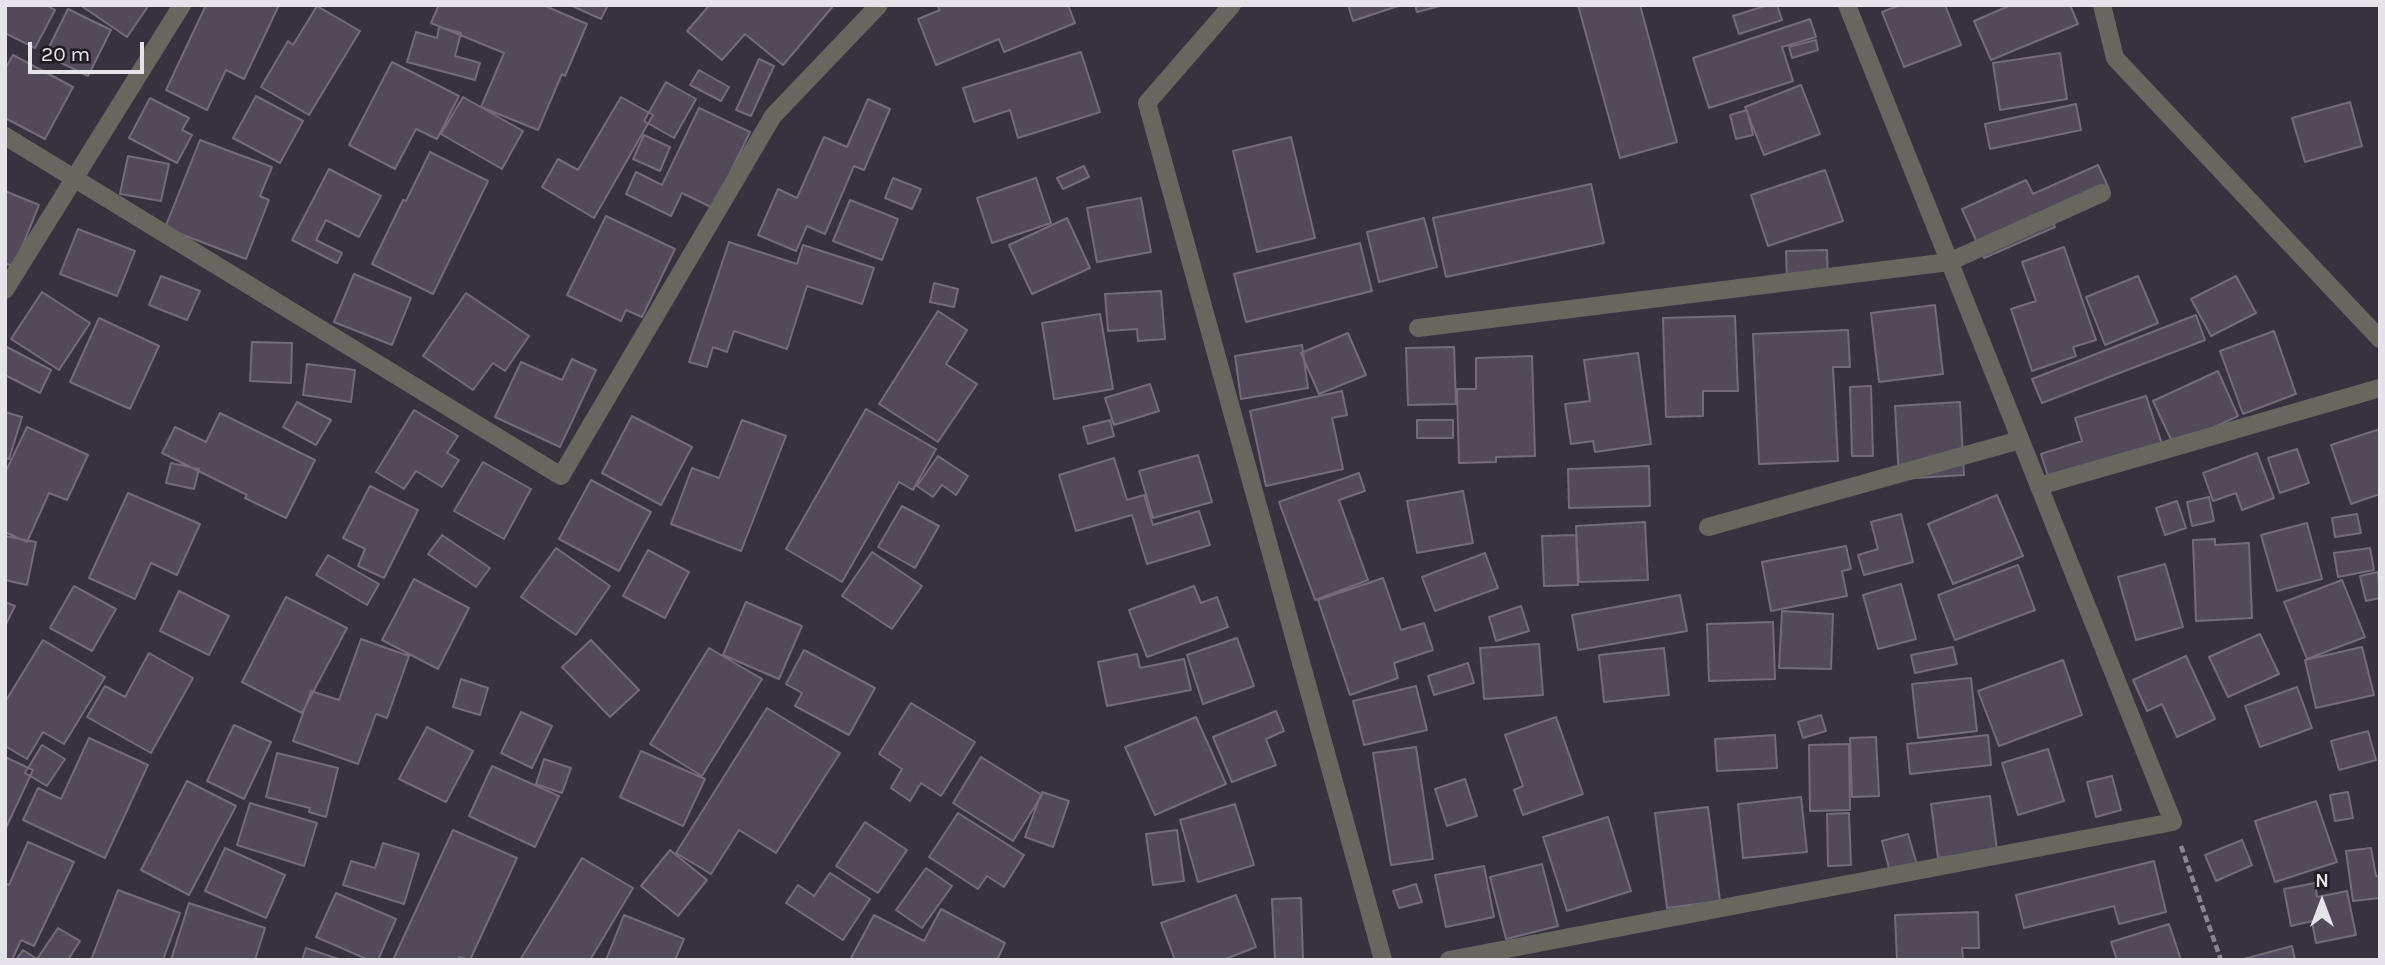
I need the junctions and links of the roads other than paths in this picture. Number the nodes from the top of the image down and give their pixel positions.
1 (182, 5) edge
2 (879, 5) edge
3 (1232, 5) edge
4 (1847, 5) edge
5 (2102, 5) edge
6 (5, 136) edge
7 (75, 179) junction
8 (2102, 193) dead end
9 (1949, 261) junction
10 (5, 290) edge
11 (1418, 328) dead end
12 (2380, 339) edge
13 (2380, 388) edge
14 (2020, 440) junction
15 (2039, 485) junction
16 (1708, 527) dead end
17 (1383, 960) edge
18 (1449, 960) edge

1 - 7 street
2 - 7 street
3 - 17 street
4 - 9 street
5 - 12 street
6 - 7 street
7 - 10 street
8 - 9 street
9 - 11 street
9 - 14 street
13 - 15 street
14 - 15 street
14 - 16 street
15 - 18 street

